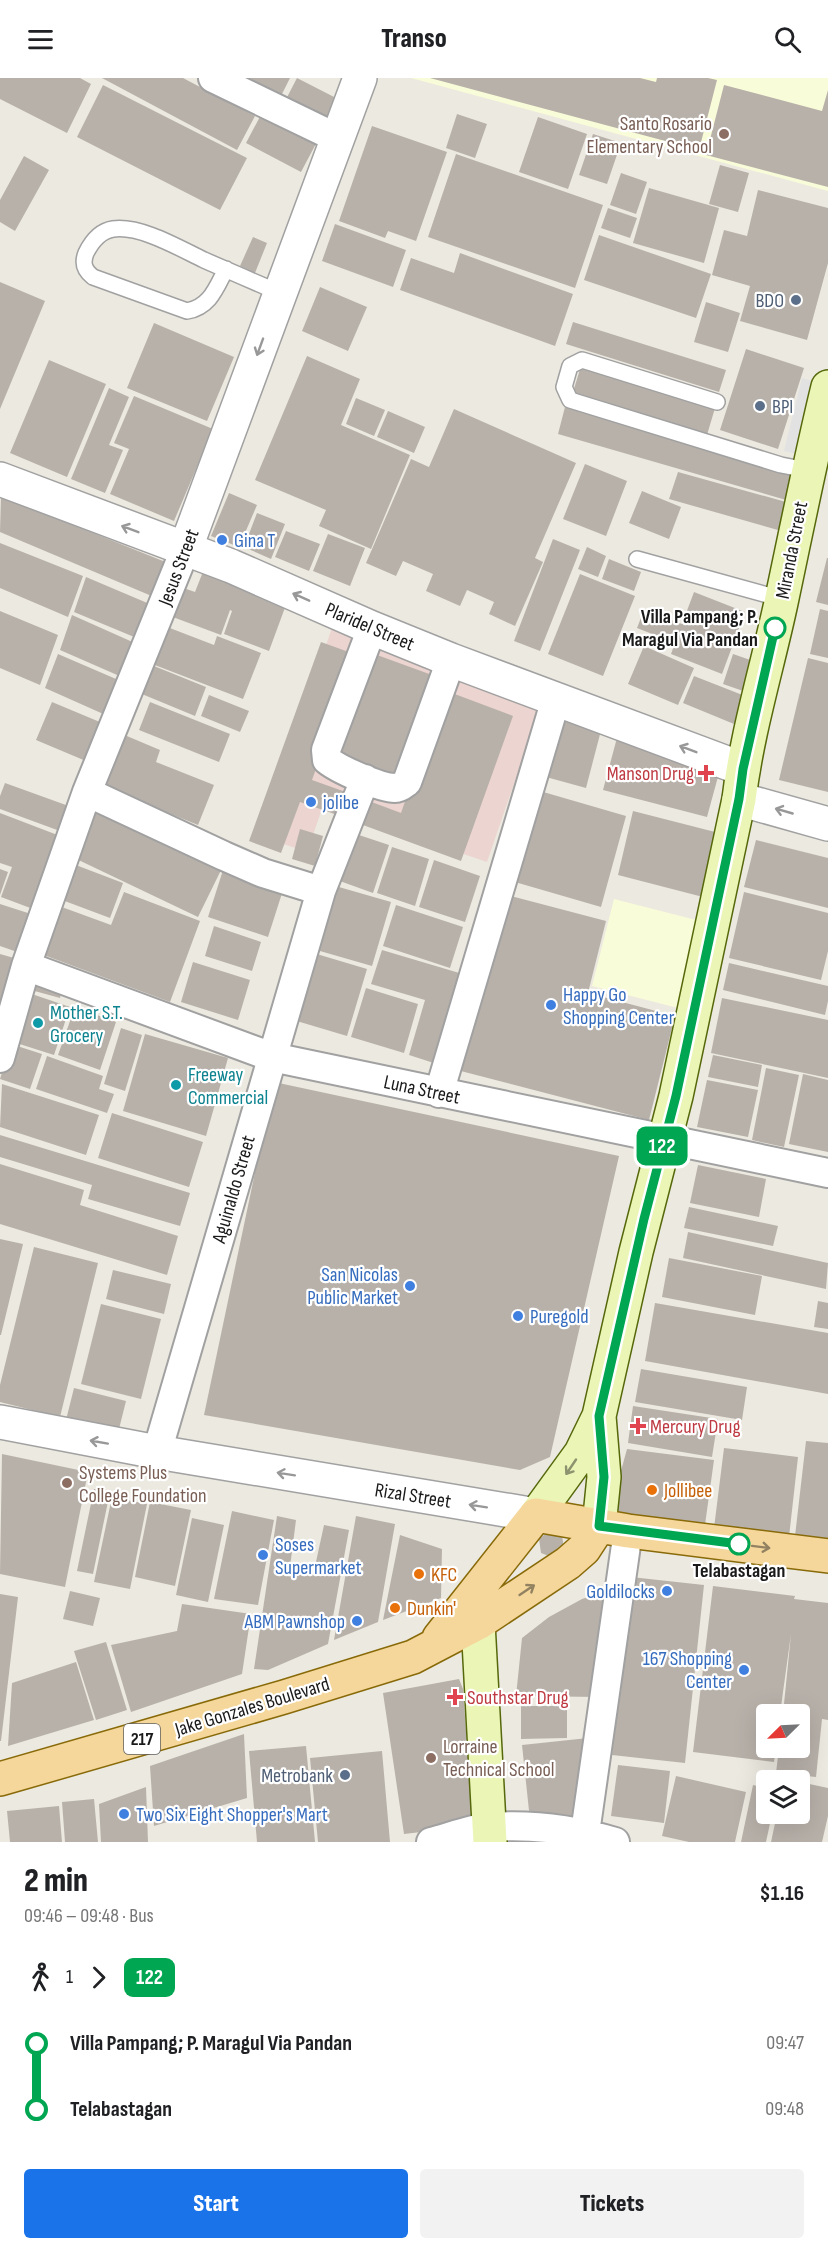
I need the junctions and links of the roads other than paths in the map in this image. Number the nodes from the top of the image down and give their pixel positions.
1 (213, 78) edge
2 (360, 78) edge
3 (337, 138) junction
4 (226, 269) junction
5 (280, 293) junction
6 (828, 387) edge
7 (717, 402) dead end
8 (807, 470) junction
9 (0, 479) edge
10 (185, 549) junction
11 (637, 559) dead end
12 (782, 599) junction
13 (372, 628) junction
14 (451, 660) junction
15 (556, 699) junction
16 (364, 779) junction
17 (741, 784) junction
18 (87, 792) junction
19 (828, 824) edge
20 (321, 891) junction
21 (26, 966) junction
22 (272, 1057) junction
23 (0, 1058) edge
24 (439, 1093) junction
25 (664, 1138) junction
26 (828, 1173) edge
27 (599, 1416) junction
28 (0, 1422) edge
29 (157, 1452) junction
30 (536, 1515) junction
31 (614, 1529) junction
32 (828, 1556) edge
33 (476, 1608) junction
34 (0, 1779) edge
35 (585, 1833) junction
36 (489, 1835) edge
37 (432, 1842) edge
38 (615, 1842) edge

1 - 3 street
2 - 3 street, Jesus Street
3 - 5 street, Jesus Street
4 - 4 lane
4 - 5 lane
5 -> 10 street, Jesus Street
6 - 8 main road, Miranda Street
7 - 8 lane
8 - 12 main road, Miranda Street
10 -> 9 street, Plaridel Street
13 -> 10 street, Plaridel Street
10 - 18 street, Jesus Street
11 - 12 lane
12 - 17 main road, Miranda Street
13 - 14 street, Plaridel Street
13 - 16 street
14 - 15 street, Plaridel Street
14 - 16 street
17 -> 15 street, Plaridel Street
15 - 24 street
16 - 20 street, Aguinaldo Street
19 -> 17 street, Plaridel Street
17 - 25 main road, Miranda Street
18 - 20 street
18 - 21 street, Jesus Street
20 - 22 street, Aguinaldo Street
21 - 22 street, Luna Street
21 - 23 street, Jesus Street
22 - 24 street, Luna Street
22 - 29 street, Aguinaldo Street
24 - 25 street, Luna Street
25 - 26 street, Luna Street
25 - 27 main road, Miranda Street
27 -> 30 main road, Miranda Street
27 - 31 main road, Miranda Street
29 -> 28 street, Rizal Street
30 -> 29 street, Rizal Street
30 - 31 main road, Rizal Street
30 - 33 main road, Jake Gonzales Boulevard / 217
31 -> 32 main road, Rizal Street
33 -> 31 main road, Jake Gonzales Boulevard / 217
31 - 35 street
33 - 34 main road, Jake Gonzales Boulevard / 217
33 - 36 main road
35 - 36 street
35 - 38 street
36 - 37 street

